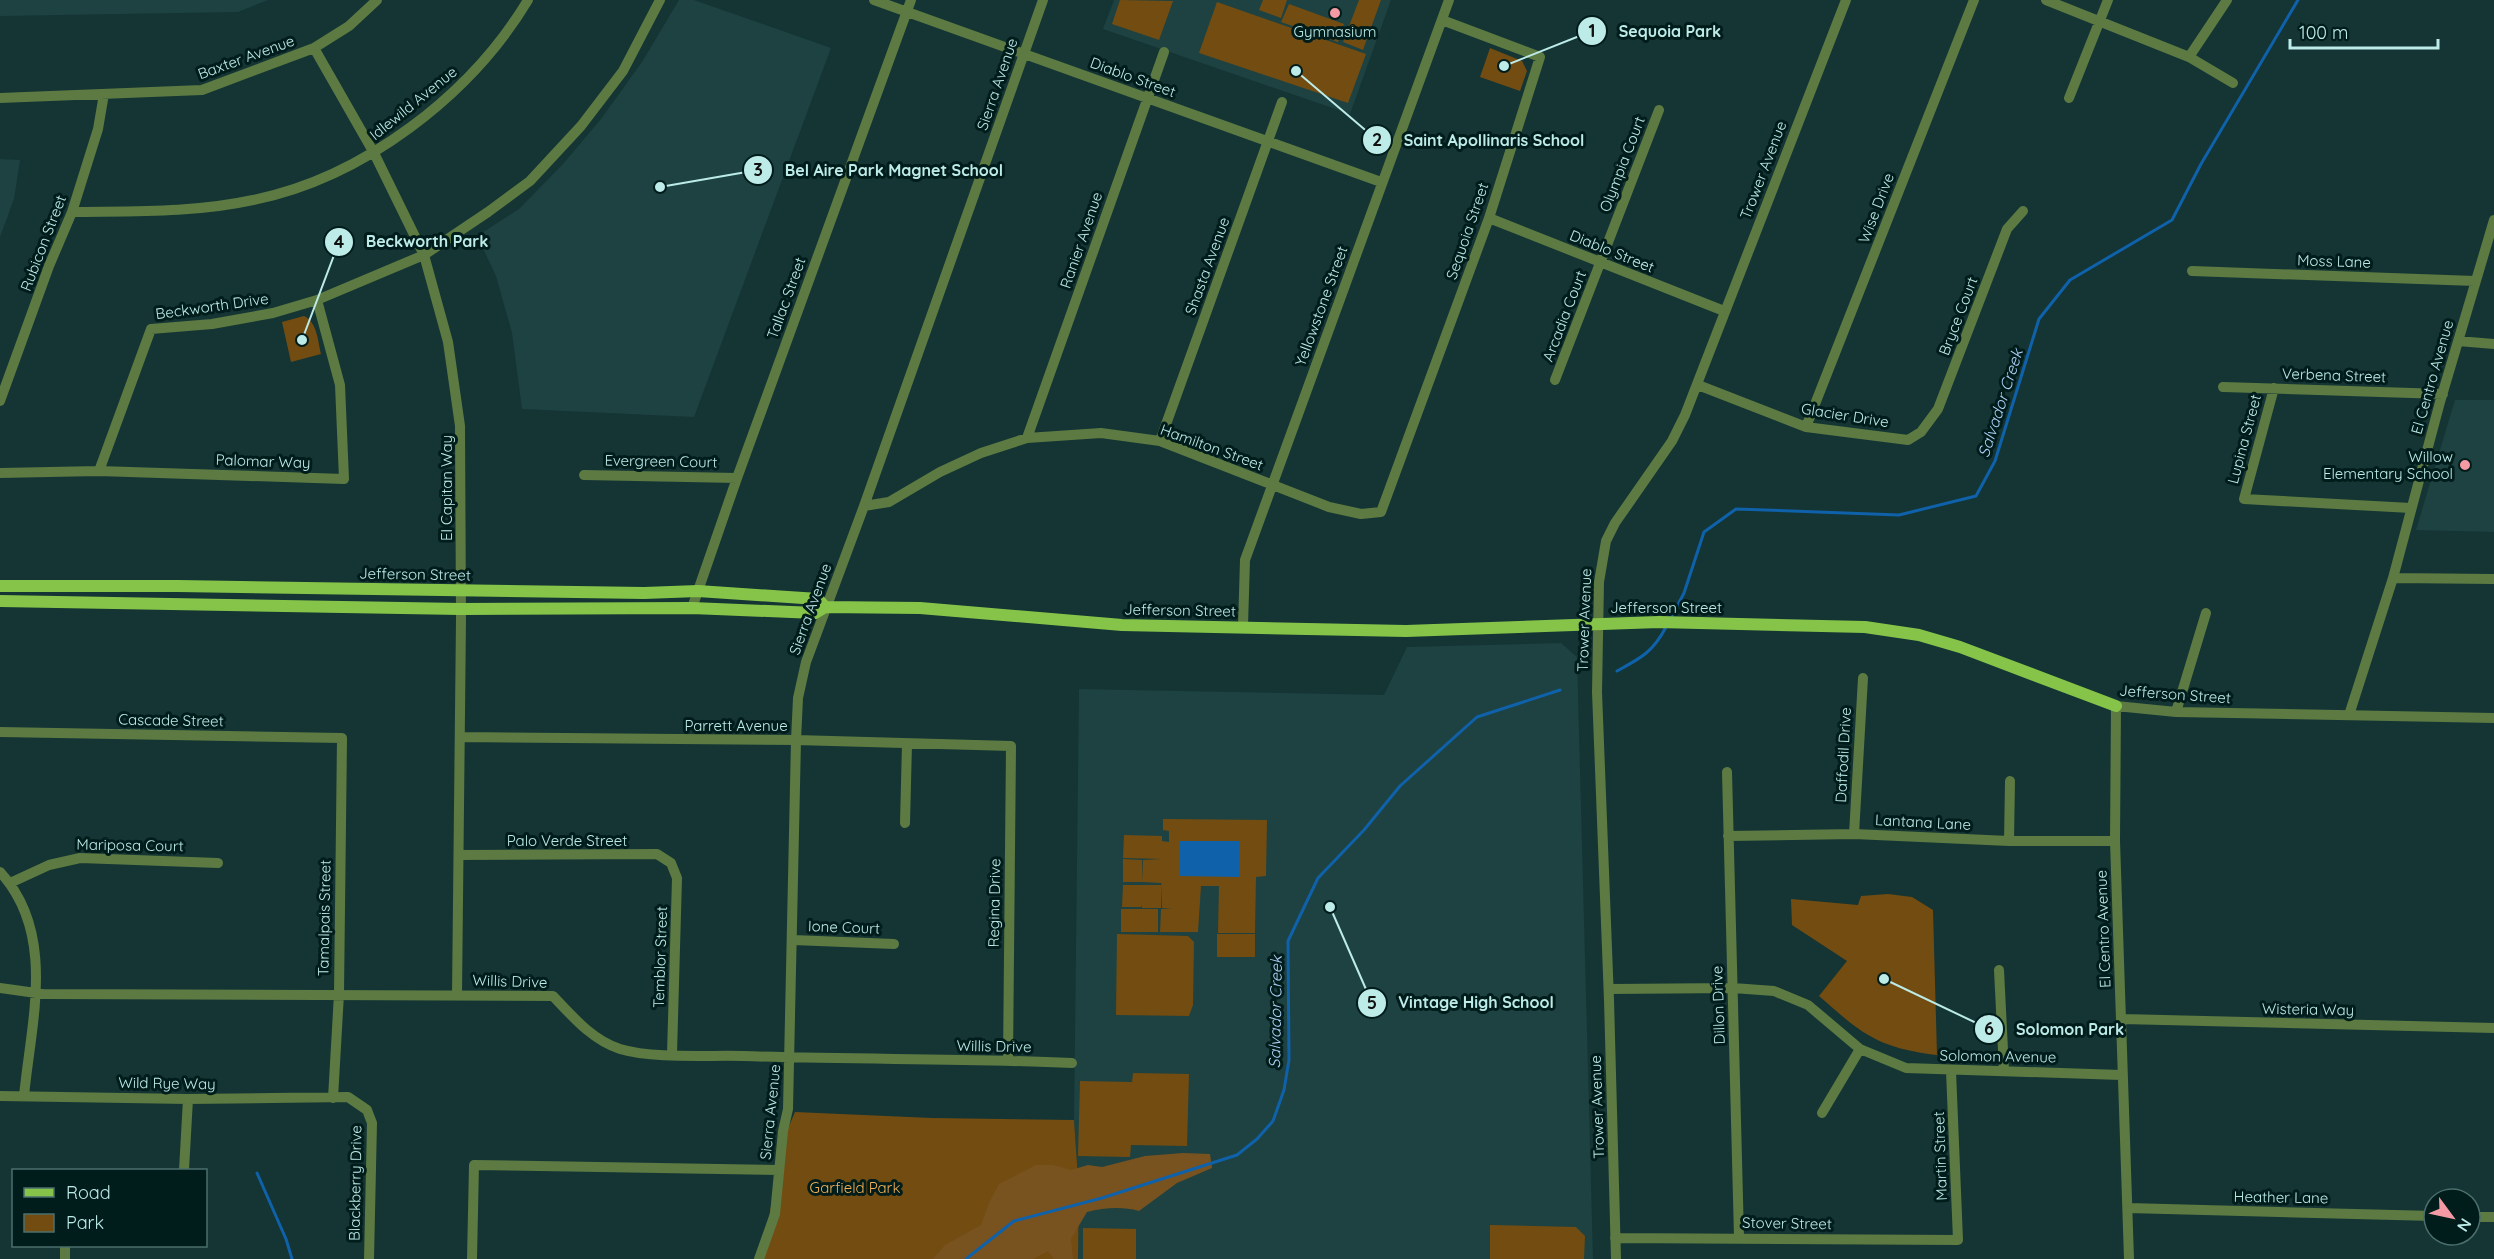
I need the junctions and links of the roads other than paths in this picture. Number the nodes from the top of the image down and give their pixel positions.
1 (377, 0) edge
2 (528, 0) edge
3 (660, 0) edge
4 (874, 0) edge
5 (911, 0) edge
6 (1043, 0) edge
7 (1449, 0) edge
8 (1846, 0) edge
9 (1974, 0) edge
10 (2046, 0) edge
11 (2108, 0) edge
12 (2227, 0) edge
13 (906, 12) junction
14 (1442, 20) junction
15 (2100, 21) junction
16 (314, 48) junction
17 (1164, 52) dead end
18 (1023, 54) junction
19 (2190, 57) junction
20 (2233, 82) dead end
21 (104, 94) junction
22 (0, 98) edge
23 (1147, 98) junction
24 (2069, 98) dead end
25 (1282, 102) dead end
26 (1659, 111) dead end
27 (1268, 141) junction
28 (374, 153) junction
29 (1381, 182) junction
30 (72, 212) junction
31 (2022, 212) dead end
32 (1489, 218) junction
33 (2494, 220) edge
34 (424, 255) junction
35 (1601, 262) junction
36 (2192, 271) dead end
37 (2475, 281) junction
38 (317, 300) junction
39 (1724, 311) junction
40 (2458, 341) junction
41 (2494, 344) edge
42 (1555, 380) dead end
43 (1698, 385) junction
44 (2223, 387) dead end
45 (2274, 388) junction
46 (2443, 394) junction
47 (0, 400) edge
48 (1806, 427) junction
49 (1921, 432) joint
50 (1027, 438) junction
51 (1160, 441) junction
52 (99, 471) junction
53 (0, 473) edge
54 (584, 475) dead end
55 (737, 478) junction
56 (1273, 485) junction
57 (864, 506) junction
58 (2411, 508) junction
59 (1381, 512) joint
60 (2393, 578) junction
61 (2494, 579) edge
62 (0, 586) edge
63 (461, 590) junction
64 (698, 591) junction
65 (0, 601) edge
66 (825, 607) junction
67 (692, 608) junction
68 (461, 609) junction
69 (2206, 613) dead end
70 (1597, 622) junction
71 (1243, 626) junction
72 (1863, 678) dead end
73 (2116, 706) junction
74 (2176, 712) junction
75 (2349, 715) junction
76 (2494, 718) edge
77 (0, 732) edge
78 (460, 737) junction
79 (342, 738) joint
80 (796, 740) junction
81 (908, 744) junction
82 (1011, 746) joint
83 (1727, 772) dead end
84 (2010, 781) dead end
85 (905, 823) dead end
86 (1854, 834) junction
87 (1728, 836) junction
88 (2115, 841) junction
89 (2009, 842) junction
90 (459, 855) junction
91 (218, 862) dead end
92 (671, 863) joint
93 (0, 872) edge
94 (10, 883) junction
95 (793, 940) junction
96 (894, 944) dead end
97 (1999, 970) dead end
98 (0, 988) edge
99 (1733, 988) junction
100 (1609, 989) junction
101 (36, 993) junction
102 (339, 994) junction
103 (457, 994) junction
104 (2122, 1019) junction
105 (2494, 1028) edge
106 (1860, 1049) junction
107 (672, 1054) junction
108 (790, 1058) junction
109 (1008, 1060) junction
110 (1072, 1063) dead end
111 (1951, 1071) junction
112 (2004, 1071) junction
113 (2121, 1075) junction
114 (0, 1096) edge
115 (24, 1096) junction
116 (333, 1098) junction
117 (188, 1099) junction
118 (1822, 1113) dead end
119 (184, 1169) edge
120 (778, 1170) junction
121 (2128, 1208) junction
122 (2422, 1216) edge
123 (1739, 1237) junction
124 (1615, 1238) junction
125 (1958, 1240) joint
126 (369, 1259) edge
127 (472, 1259) edge
128 (759, 1259) edge
129 (1616, 1259) edge
130 (2129, 1259) edge

1 - 16 street, Baxter Avenue
2 - 28 street, Idlewild Avenue
3 - 34 street, Beckworth Drive
4 - 13 street, Diablo Street
5 - 13 street, Tallac Street
6 - 18 street, Sierra Avenue
7 - 14 street, Yellowstone Street
8 - 39 street, Trower Avenue
9 - 48 street, Wise Drive
10 - 15 street
11 - 15 street
12 - 19 street
13 - 18 street, Diablo Street
13 - 55 street, Tallac Street
14 - 29 street, Yellowstone Street
14 - 32 street, Sequoia Street
15 - 19 street
15 - 24 street
16 - 21 street, Baxter Avenue
16 - 28 street, El Capitan Way
17 - 23 street, Ranier Avenue
18 - 23 street, Diablo Street
18 - 57 street, Sierra Avenue
19 - 20 street
21 - 22 street, Baxter Avenue
21 - 30 street, Rubicon Street
23 - 27 street, Diablo Street
23 - 50 street, Ranier Avenue
25 - 27 street, Shasta Avenue
26 - 35 street, Olympia Court
27 - 29 street, Diablo Street
27 - 51 street, Shasta Avenue
28 - 30 street, Idlewild Avenue
28 - 34 street, El Capitan Way
29 - 56 street, Yellowstone Street
30 - 47 street, Rubicon Street
31 - 49 street, Bryce Court
32 - 35 street, Diablo Street
32 - 59 street, Sequoia Street
33 - 37 street, El Centro Avenue
34 - 38 street, Beckworth Drive
34 - 63 street, El Capitan Way
35 - 39 street, Diablo Street
35 - 42 street, Arcadia Court
36 - 37 street, Moss Lane
37 - 40 street, El Centro Avenue
38 - 52 street, Beckworth Drive
38 - 52 street, Palomar Way
39 - 43 street, Trower Avenue
40 - 41 street
40 - 46 street, El Centro Avenue
43 - 48 street, Glacier Drive
43 - 70 street, Trower Avenue
44 - 45 street, Verbena Street
45 - 46 street, Verbena Street
45 - 58 street, Lupina Street
46 - 58 street, El Centro Avenue
48 - 49 street, Glacier Drive
50 - 51 street, Hamilton Street
50 - 57 street, Hamilton Street
51 - 56 street, Hamilton Street
52 - 53 street, Palomar Way
54 - 55 street, Evergreen Court
55 - 64 street, Tallac Street
56 - 59 street, Hamilton Street
56 - 71 street, Yellowstone Street
57 - 66 street, Sierra Avenue
58 - 60 street, El Centro Avenue
60 - 61 street
60 - 75 street, El Centro Avenue
62 - 63 main road, Jefferson Street
63 - 64 main road, Jefferson Street
63 - 68 street, El Capitan Way
64 - 66 main road, Jefferson Street
64 - 67 street, Tallac Street
65 - 68 main road, Jefferson Street
66 - 67 main road, Jefferson Street
66 - 71 main road, Jefferson Street
66 - 80 street, Sierra Avenue
67 - 68 main road, Jefferson Street
68 - 78 street, El Capitan Way
69 - 74 street
70 - 71 main road, Jefferson Street
70 - 73 main road, Jefferson Street
70 - 100 street, Trower Avenue
72 - 86 street, Daffodil Drive
73 - 74 street, Jefferson Street
73 - 88 street, El Centro Avenue
74 - 75 street, Jefferson Street
75 - 76 street, Jefferson Street
77 - 79 street, Cascade Street
78 - 80 street, Parrett Avenue
78 - 90 street, El Capitan Way
79 - 102 street, Tamalpais Street
80 - 81 street, Parrett Avenue
80 - 95 street, Sierra Avenue
81 - 82 street, Parrett Avenue
81 - 85 street
82 - 109 street, Regina Drive
83 - 87 street, Dillon Drive
84 - 89 street
86 - 87 street, Lantana Lane
86 - 89 street, Lantana Lane
87 - 99 street, Dillon Drive
88 - 89 street, Lantana Lane
88 - 104 street, El Centro Avenue
90 - 92 street, Palo Verde Street
90 - 103 street, El Capitan Way
91 - 94 street, Mariposa Court
92 - 107 street, Temblor Street
93 - 94 street
94 - 101 street
95 - 96 street, Ione Court
95 - 108 street, Sierra Avenue
97 - 112 street
98 - 101 street, Willis Drive
99 - 100 street, Solomon Avenue
99 - 106 street, Solomon Avenue
99 - 123 street, Dillon Drive
100 - 124 street, Trower Avenue
101 - 102 street, Willis Drive
101 - 115 street
102 - 103 street, Willis Drive
102 - 116 street, Tamalpais Street
103 - 107 street, Willis Drive
104 - 105 street, Wisteria Way
104 - 113 street, El Centro Avenue
106 - 111 street, Solomon Avenue
106 - 118 street
107 - 108 street, Willis Drive
108 - 109 street, Willis Drive
108 - 120 street, Sierra Avenue
109 - 110 street, Willis Drive
111 - 112 street, Solomon Avenue
111 - 125 street, Martin Street
112 - 113 street, Solomon Avenue
113 - 121 street, El Centro Avenue
114 - 115 street, Wild Rye Way
115 - 117 street, Wild Rye Way
116 - 117 street, Wild Rye Way
116 - 126 street, Blackberry Drive
117 - 119 street
120 - 127 street
120 - 128 street, Sierra Avenue
121 - 122 street, Heather Lane
121 - 130 street, El Centro Avenue
123 - 124 street, Stover Street
123 - 125 street, Stover Street
124 - 129 street, Trower Avenue

